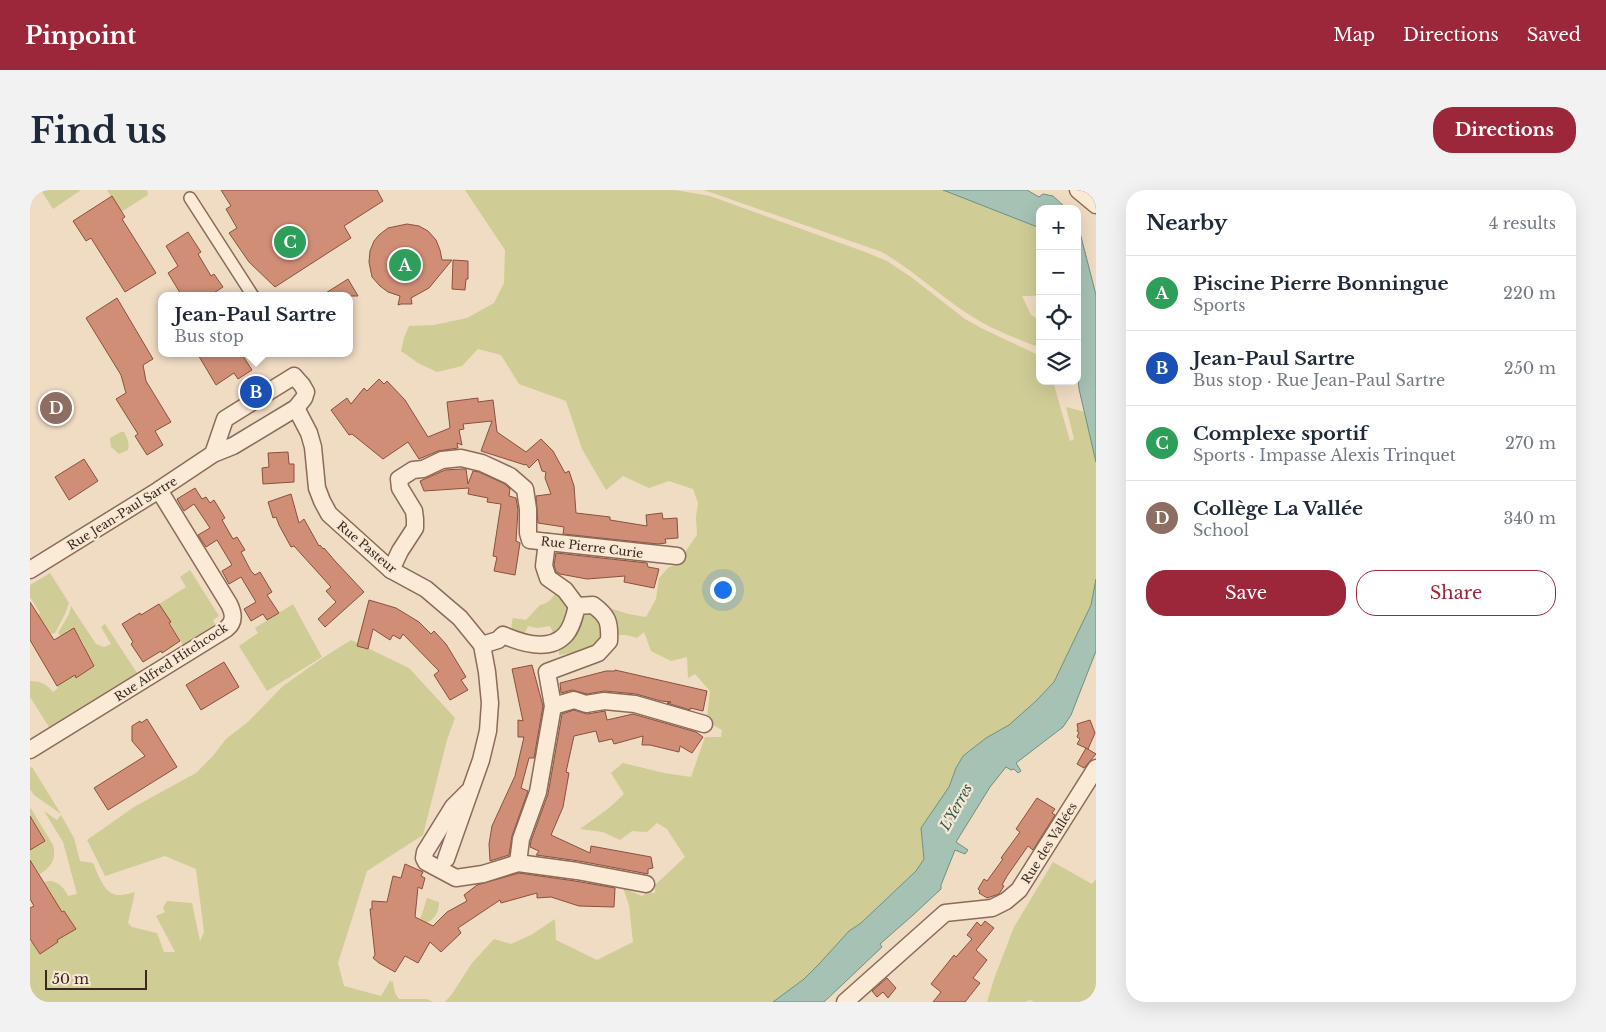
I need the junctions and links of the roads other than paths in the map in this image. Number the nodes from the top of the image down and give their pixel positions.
1 (1078, 190) edge
2 (190, 198) dead end
3 (1096, 205) edge
4 (250, 292) edge
5 (296, 408) junction
6 (213, 454) junction
7 (159, 490) junction
8 (547, 542) junction
9 (677, 556) dead end
10 (30, 570) edge
11 (391, 570) junction
12 (577, 606) junction
13 (482, 645) junction
14 (553, 706) junction
15 (704, 724) dead end
16 (32, 743) edge
17 (1096, 768) edge
18 (470, 790) junction
19 (446, 859) dead end
20 (518, 863) junction
21 (646, 884) dead end
22 (845, 1002) edge

1 - 3 street
2 - 4 street
5 - 6 street, Rue Jean-Paul Sartre
5 - 6 street
5 - 11 street, Rue Pasteur
6 - 7 street, Rue Jean-Paul Sartre
7 - 10 street, Rue Jean-Paul Sartre
7 - 16 street, Rue Alfred Hitchcock
8 - 9 street, Rue Pierre Curie
8 - 11 street, Rue Pierre Curie
8 - 12 street
11 - 13 street, Rue Pasteur
12 - 13 street
12 - 14 street
13 - 18 street, Rue Pasteur
14 - 15 street
14 - 20 street
17 - 22 street, Rue des Vallées
18 - 19 street, Rue Pasteur
18 - 20 street
20 - 21 street

